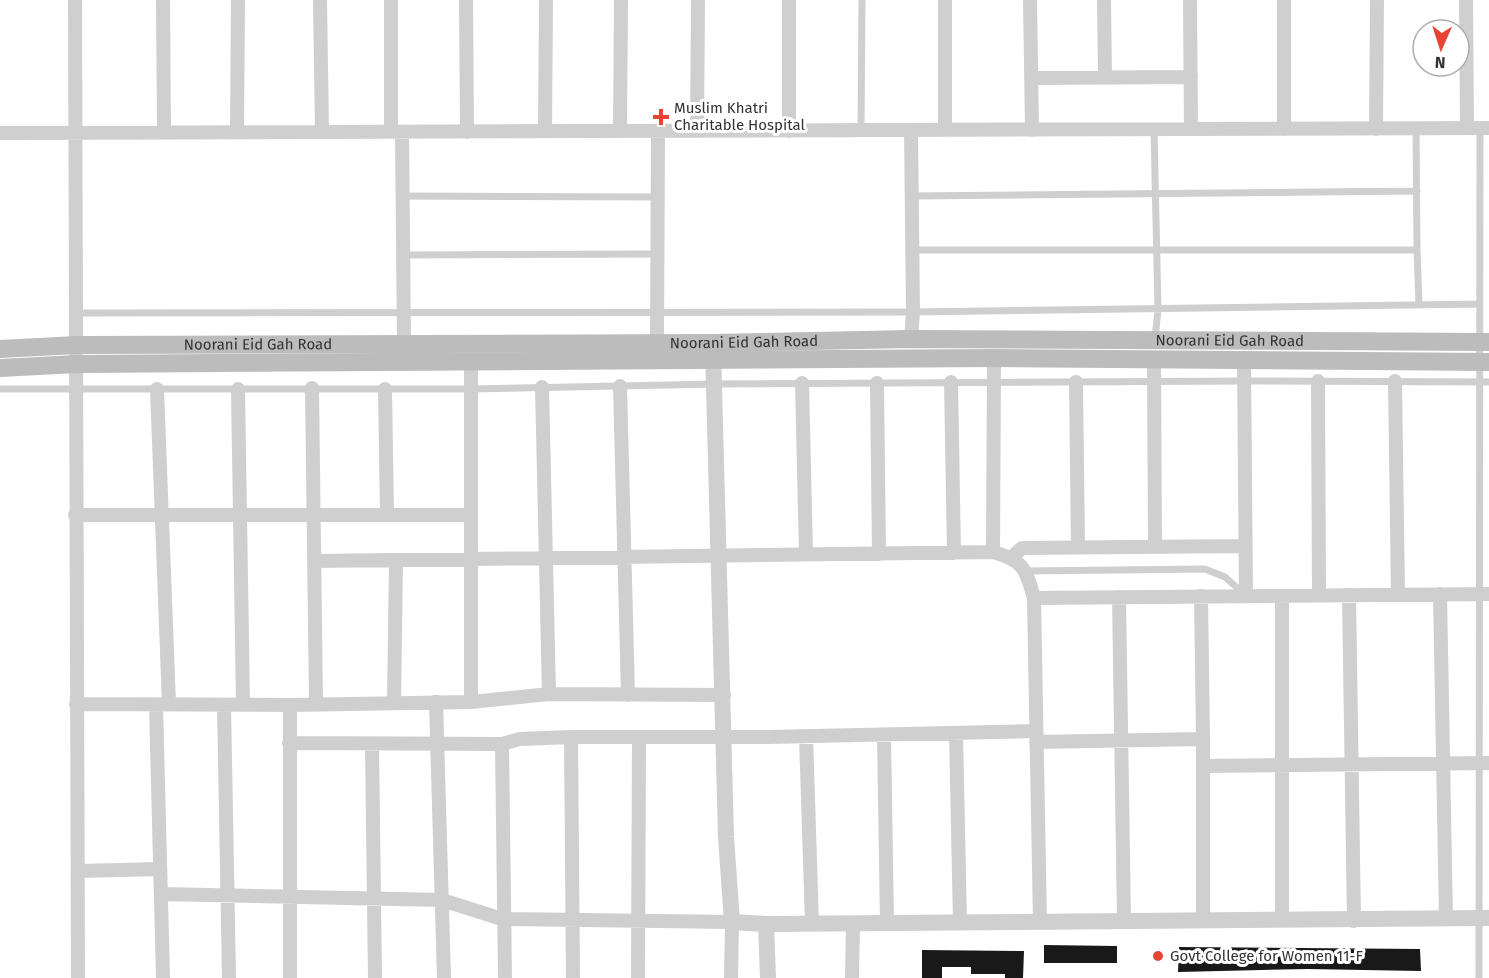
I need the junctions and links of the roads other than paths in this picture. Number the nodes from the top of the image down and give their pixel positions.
1 (75, 0) edge
2 (163, 0) edge
3 (238, 0) edge
4 (320, 0) edge
5 (391, 0) edge
6 (466, 0) edge
7 (546, 0) edge
8 (621, 0) edge
9 (698, 0) edge
10 (789, 0) edge
11 (862, 0) edge
12 (945, 0) edge
13 (1030, 0) edge
14 (1104, 0) edge
15 (1191, 0) edge
16 (1284, 0) edge
17 (1377, 0) edge
18 (1466, 0) edge
19 (1105, 77) junction
20 (1191, 77) junction
21 (1031, 78) junction
22 (1479, 128) edge
23 (1154, 129) junction
24 (1191, 129) junction
25 (1284, 129) junction
26 (1377, 129) junction
27 (1416, 129) junction
28 (861, 130) junction
29 (911, 130) junction
30 (945, 130) junction
31 (1032, 130) junction
32 (545, 131) junction
33 (620, 131) junction
34 (658, 131) junction
35 (697, 131) junction
36 (789, 131) junction
37 (237, 132) junction
38 (322, 132) junction
39 (397, 132) junction
40 (467, 132) junction
41 (0, 133) edge
42 (76, 133) junction
43 (164, 133) junction
44 (1417, 191) junction
45 (1155, 194) junction
46 (403, 196) junction
47 (912, 196) junction
48 (658, 197) junction
49 (912, 250) junction
50 (1157, 250) junction
51 (1417, 250) junction
52 (657, 254) junction
53 (404, 255) junction
54 (1480, 304) junction
55 (1419, 305) junction
56 (1158, 310) junction
57 (913, 312) junction
58 (404, 313) junction
59 (657, 313) junction
60 (76, 314) junction
61 (911, 339) junction
62 (657, 341) junction
63 (1155, 341) junction
64 (1484, 342) edge
65 (404, 343) junction
66 (77, 345) junction
67 (0, 349) edge
68 (713, 351) junction
69 (994, 358) junction
70 (1155, 361) junction
71 (471, 362) junction
72 (1244, 362) junction
73 (1485, 362) edge
74 (77, 364) junction
75 (0, 368) edge
76 (1244, 381) junction
77 (1318, 381) junction
78 (1395, 381) junction
79 (1481, 381) junction
80 (951, 382) junction
81 (994, 382) junction
82 (1076, 382) junction
83 (1155, 382) junction
84 (1489, 382) edge
85 (802, 383) junction
86 (877, 383) junction
87 (716, 384) junction
88 (620, 386) junction
89 (542, 387) junction
90 (312, 388) junction
91 (470, 388) junction
92 (0, 389) edge
93 (157, 389) junction
94 (237, 389) junction
95 (385, 389) junction
96 (75, 390) junction
97 (75, 515) junction
98 (162, 515) junction
99 (240, 515) junction
100 (315, 515) junction
101 (387, 515) junction
102 (469, 515) junction
103 (1245, 546) junction
104 (1078, 547) junction
105 (1155, 547) junction
106 (993, 552) junction
107 (954, 553) junction
108 (806, 554) junction
109 (879, 554) junction
110 (720, 556) junction
111 (624, 557) junction
112 (1012, 557) junction
113 (546, 558) junction
114 (469, 559) junction
115 (396, 560) junction
116 (315, 561) junction
117 (1026, 571) junction
118 (1440, 594) junction
119 (1485, 594) edge
120 (1319, 595) junction
121 (1349, 595) junction
122 (1398, 595) junction
123 (1201, 596) junction
124 (1246, 596) junction
125 (1282, 596) junction
126 (1119, 597) junction
127 (1034, 598) junction
128 (549, 694) junction
129 (628, 694) junction
130 (724, 695) junction
131 (436, 702) junction
132 (471, 702) junction
133 (394, 703) junction
134 (76, 704) junction
135 (162, 704) junction
136 (316, 704) junction
137 (224, 705) junction
138 (243, 705) junction
139 (290, 705) junction
140 (956, 733) junction
141 (884, 735) junction
142 (806, 736) junction
143 (572, 737) junction
144 (639, 737) junction
145 (723, 737) junction
146 (1036, 737) junction
147 (1203, 739) junction
148 (1121, 740) junction
149 (289, 743) junction
150 (372, 744) junction
151 (437, 744) junction
152 (502, 744) junction
153 (1484, 763) edge
154 (1444, 764) junction
155 (1282, 765) junction
156 (1351, 765) junction
157 (1203, 766) junction
158 (160, 868) junction
159 (78, 871) junction
160 (161, 894) junction
161 (228, 895) junction
162 (289, 897) junction
163 (374, 899) junction
164 (442, 900) junction
165 (1484, 918) edge
166 (502, 919) junction
167 (1446, 919) junction
168 (1203, 920) junction
169 (1282, 920) junction
170 (573, 921) junction
171 (1124, 921) junction
172 (1354, 921) junction
173 (638, 922) junction
174 (732, 922) junction
175 (1040, 922) junction
176 (887, 923) junction
177 (960, 923) junction
178 (766, 924) junction
179 (812, 924) junction
180 (853, 924) junction
181 (78, 978) edge
182 (163, 978) edge
183 (229, 978) edge
184 (290, 978) edge
185 (375, 978) edge
186 (444, 978) edge
187 (505, 978) edge
188 (573, 978) edge
189 (638, 978) edge
190 (731, 978) edge
191 (768, 978) edge
192 (852, 978) edge
193 (1479, 978) edge

1 - 42 street
2 - 43 street
3 - 37 street
4 - 38 street
5 - 39 street
6 - 40 street
7 - 32 street
8 - 33 street
9 - 35 street
10 - 36 street
11 - 28 lane
12 - 30 street
13 - 21 street
14 - 19 street
15 - 20 street
16 - 25 street
17 - 26 street
18 - 22 street
19 - 20 street
19 - 21 street
20 - 24 street
21 - 31 street
22 - 27 street
22 - 54 lane
23 - 24 street
23 - 31 street
23 - 45 lane
24 - 25 street
25 - 26 street
26 - 27 street
27 - 44 lane
28 - 29 street
28 - 36 street
29 - 30 street
29 - 47 street
30 - 31 street
32 - 33 street
32 - 40 street
33 - 34 street
34 - 35 street
34 - 48 street
35 - 36 street
37 - 38 street
37 - 43 street
38 - 39 street
39 - 40 street
39 - 46 street
41 - 42 street
42 - 43 street
42 - 60 street
44 - 45 lane
44 - 51 lane
45 - 47 lane
45 - 50 lane
46 - 48 lane
46 - 53 street
47 - 49 street
48 - 52 street
49 - 50 lane
49 - 57 street
50 - 51 lane
50 - 56 lane
51 - 55 lane
52 - 53 lane
52 - 59 street
53 - 58 street
54 - 55 lane
54 - 64 lane
55 - 56 lane
56 - 57 lane
56 - 63 lane
57 - 59 lane
57 - 61 street
58 - 59 lane
58 - 60 lane
58 - 65 street
59 - 62 street
60 - 66 street
61 - 63 main road, Noorani Eid Gah Road
61 - 68 main road, Noorani Eid Gah Road
62 - 65 main road, Noorani Eid Gah Road
62 - 68 main road, Noorani Eid Gah Road
63 - 64 main road, Noorani Eid Gah Road
64 - 73 lane
65 - 66 main road, Noorani Eid Gah Road
66 - 67 main road, Noorani Eid Gah Road
66 - 74 street
68 - 69 main road, Noorani Eid Gah Road
68 - 71 main road, Noorani Eid Gah Road
68 - 87 street
69 - 70 main road, Noorani Eid Gah Road
69 - 81 street
70 - 72 main road, Noorani Eid Gah Road
70 - 83 street
71 - 74 main road, Noorani Eid Gah Road
71 - 91 street
72 - 73 main road, Noorani Eid Gah Road
72 - 76 street
73 - 79 lane
74 - 75 main road, Noorani Eid Gah Road
74 - 96 street
76 - 77 lane
76 - 83 lane
76 - 103 street
77 - 78 lane
77 - 120 street
78 - 79 lane
78 - 122 street
79 - 84 lane
79 - 119 lane
80 - 81 lane
80 - 86 lane
80 - 107 street
81 - 82 lane
81 - 106 street
82 - 83 lane
82 - 104 street
83 - 105 street
85 - 86 lane
85 - 87 lane
85 - 108 street
86 - 109 street
87 - 88 lane
87 - 110 street
88 - 89 lane
88 - 111 street
89 - 91 lane
89 - 113 street
90 - 94 lane
90 - 95 lane
90 - 100 street
91 - 95 lane
91 - 102 street
92 - 96 lane
93 - 94 lane
93 - 96 lane
93 - 98 street
94 - 99 street
95 - 101 street
96 - 97 street
97 - 98 street
97 - 134 street
98 - 99 street
98 - 135 street
99 - 100 street
99 - 138 street
100 - 101 street
100 - 116 street
101 - 102 street
102 - 114 street
103 - 105 street
103 - 124 street
104 - 105 street
104 - 112 street
106 - 107 street
106 - 112 street
107 - 109 street
108 - 109 street
108 - 110 street
110 - 111 street
110 - 130 street
111 - 113 street
111 - 129 street
112 - 117 street
113 - 114 street
113 - 128 street
114 - 115 street
114 - 132 street
115 - 116 street
115 - 133 street
116 - 136 street
117 - 124 lane
117 - 127 street
118 - 119 street
118 - 122 street
118 - 154 street
119 - 153 lane
120 - 121 street
120 - 125 street
121 - 122 street
121 - 156 street
123 - 124 street
123 - 126 street
123 - 147 street
124 - 125 street
125 - 155 street
126 - 127 street
126 - 148 street
127 - 146 street
128 - 129 street
128 - 132 street
129 - 130 street
130 - 145 street
131 - 132 street
131 - 133 street
131 - 151 street
133 - 136 street
134 - 135 street
134 - 159 street
135 - 137 street
135 - 158 street
136 - 139 street
137 - 138 street
137 - 161 street
138 - 139 street
139 - 149 street
140 - 141 street
140 - 146 street
140 - 177 street
141 - 142 street
141 - 176 street
142 - 145 street
142 - 179 street
143 - 144 street
143 - 152 street
143 - 170 street
144 - 145 street
144 - 173 street
145 - 174 street
146 - 148 street
146 - 175 street
147 - 148 street
147 - 157 street
148 - 171 street
149 - 150 street
149 - 162 street
150 - 151 street
150 - 163 street
151 - 152 street
151 - 164 street
152 - 166 street
153 - 154 street
153 - 165 lane
154 - 156 street
154 - 167 street
155 - 156 street
155 - 157 street
155 - 169 street
156 - 172 street
157 - 168 street
158 - 159 street
158 - 160 street
159 - 181 street
160 - 161 street
160 - 182 street
161 - 162 street
161 - 183 street
162 - 163 street
162 - 184 street
163 - 164 street
163 - 185 street
164 - 166 street
164 - 186 street
165 - 167 street
165 - 193 lane
166 - 170 street
166 - 187 street
167 - 172 street
168 - 169 street
168 - 171 street
169 - 172 street
170 - 173 street
170 - 188 street
171 - 175 street
173 - 174 street
173 - 189 street
174 - 178 street
174 - 190 street
175 - 177 street
176 - 177 street
176 - 180 street
178 - 179 street
178 - 191 street
179 - 180 street
180 - 192 street

